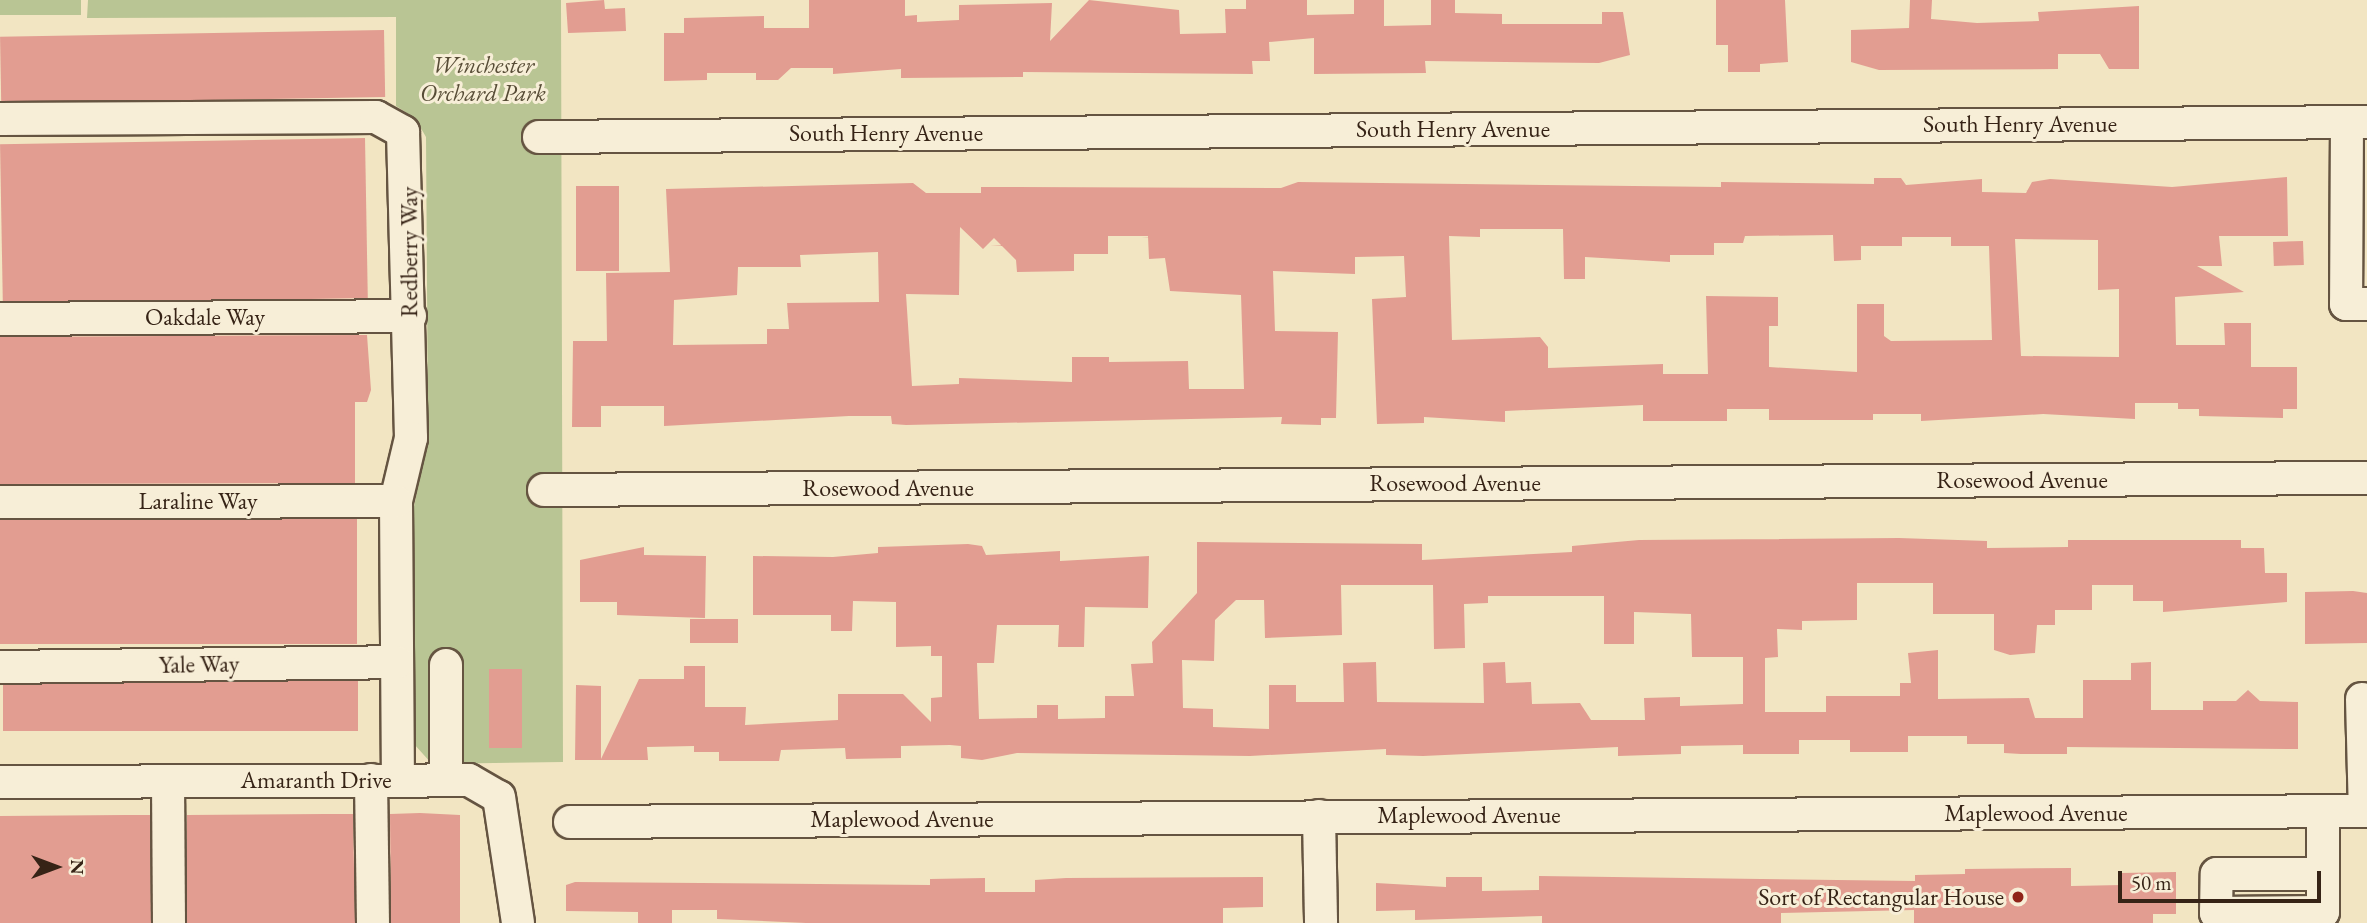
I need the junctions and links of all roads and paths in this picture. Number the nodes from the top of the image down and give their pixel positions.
1 (0, 120) edge
2 (2357, 122) edge
3 (539, 137) dead end
4 (2367, 304) edge
5 (410, 316) junction
6 (0, 319) edge
7 (2367, 478) edge
8 (544, 490) dead end
9 (396, 501) junction
10 (0, 502) edge
11 (397, 662) junction
12 (446, 665) dead end
13 (0, 667) edge
14 (2362, 699) dead end
15 (385, 780) junction
16 (446, 780) junction
17 (168, 781) junction
18 (0, 782) edge
19 (2366, 811) edge
20 (2323, 812) junction
21 (1319, 816) junction
22 (570, 822) dead end
23 (2323, 874) junction
24 (2323, 917) edge
25 (2216, 918) edge
26 (169, 923) edge
27 (373, 923) edge
28 (518, 923) edge
29 (1321, 923) edge

1 - 5 street, Redberry Way
2 - 3 street, South Henry Avenue
2 - 4 street
5 - 6 street, Oakdale Way
5 - 9 street, Redberry Way
7 - 8 street, Rosewood Avenue
9 - 10 street, Laraline Way
9 - 11 street, Redberry Way
11 - 13 street, Yale Way
11 - 15 street, Redberry Way
12 - 16 street
14 - 19 street
15 - 16 street, Amaranth Drive
15 - 17 street, Amaranth Drive
15 - 27 street, Redberry Way
16 - 28 street, Amaranth Drive
17 - 18 street, Amaranth Drive
17 - 26 street
19 - 20 street, Maplewood Avenue
20 - 21 street, Maplewood Avenue
20 - 23 street
21 - 22 street, Maplewood Avenue
21 - 29 street
23 - 24 street
23 - 25 street
24 - 25 street

